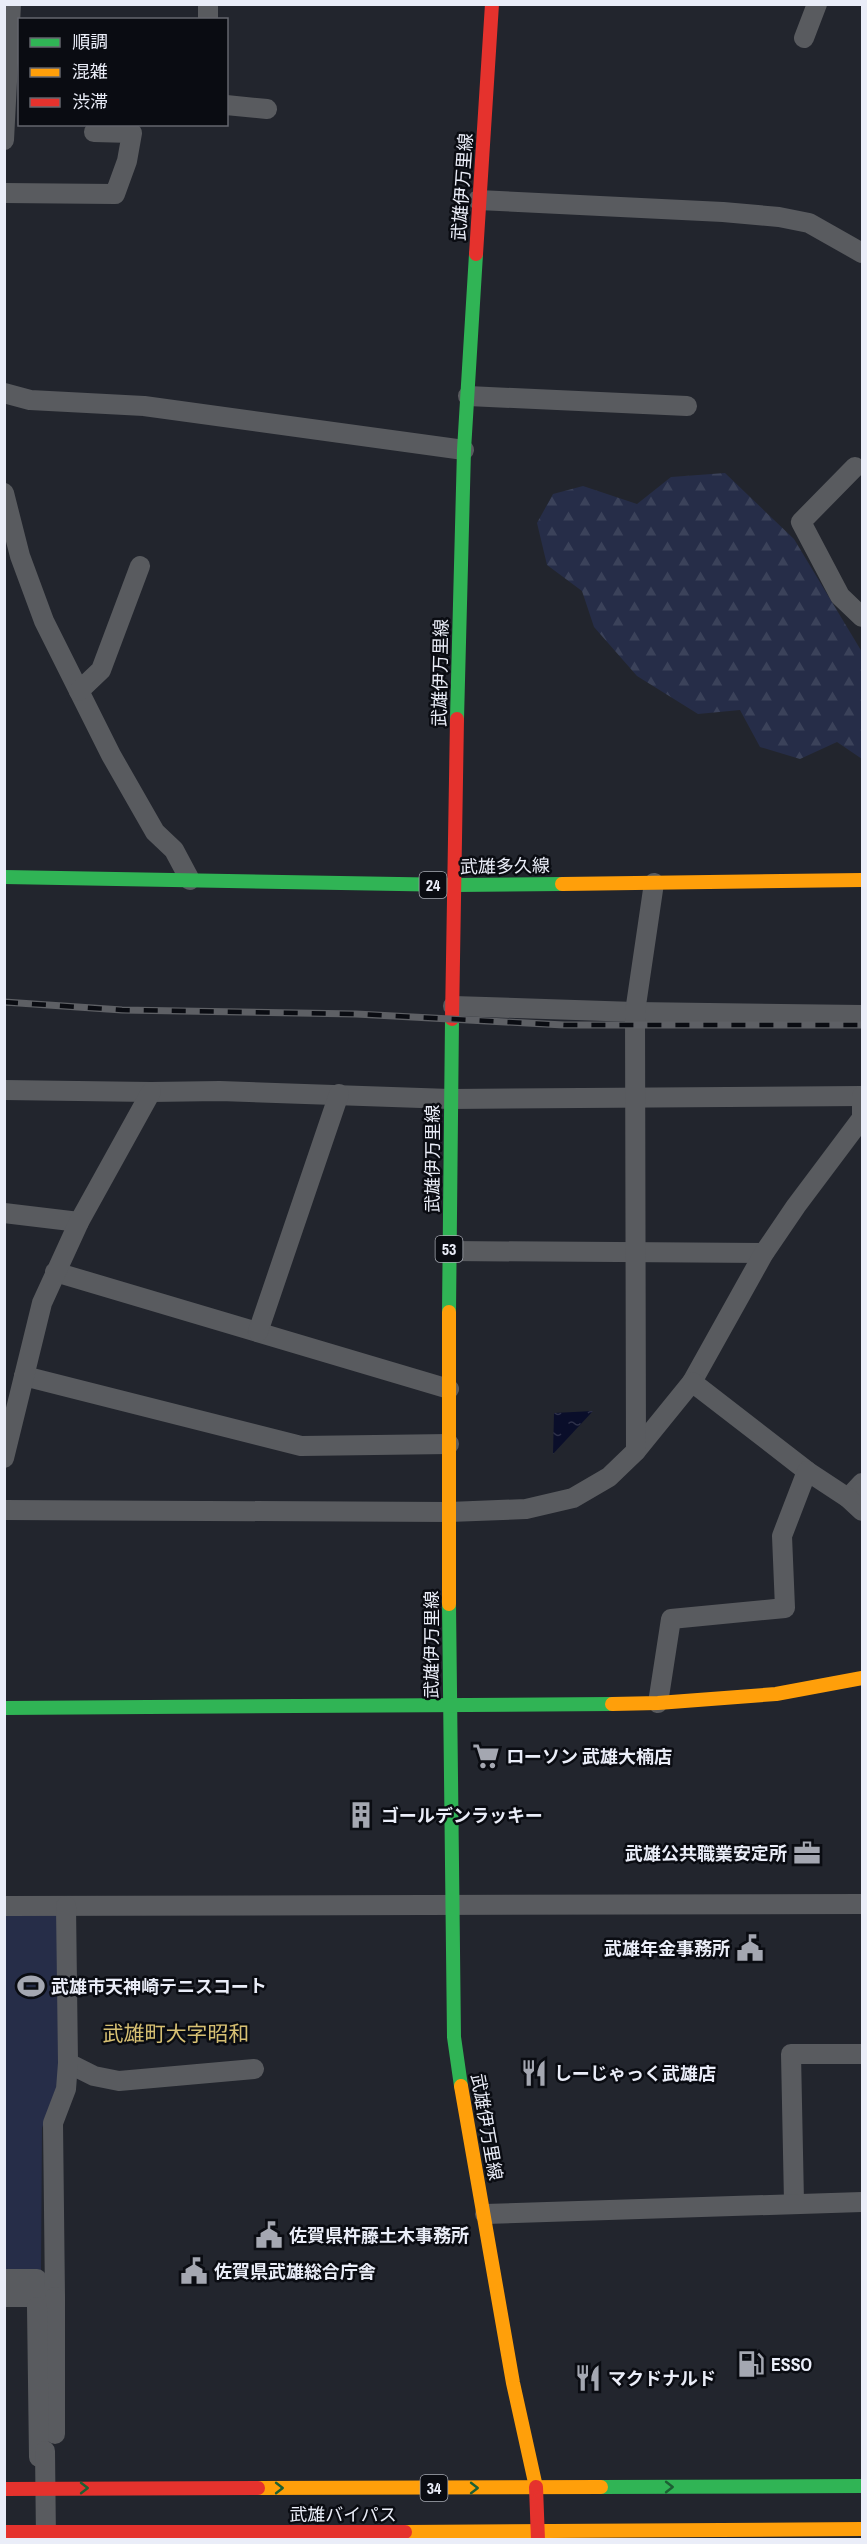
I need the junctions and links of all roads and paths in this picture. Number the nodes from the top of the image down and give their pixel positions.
1 (11, 4) edge
2 (492, 4) edge
3 (817, 4) edge
4 (804, 38) dead end
5 (228, 105) edge
6 (267, 109) dead end
7 (94, 132) dead end
8 (4, 140) edge
9 (4, 194) edge
10 (478, 200) junction
11 (862, 253) edge
12 (4, 393) edge
13 (468, 396) junction
14 (687, 406) dead end
15 (464, 450) junction
16 (855, 467) dead end
17 (4, 493) edge
18 (140, 566) dead end
19 (862, 617) edge
20 (79, 691) junction
21 (4, 877) edge
22 (190, 880) junction
23 (862, 880) edge
24 (654, 882) junction
25 (456, 885) junction
26 (453, 1006) junction
27 (635, 1012) junction
28 (862, 1015) edge
29 (4, 1090) edge
30 (151, 1092) junction
31 (339, 1094) junction
32 (862, 1096) edge
33 (450, 1099) junction
34 (635, 1099) junction
35 (4, 1213) edge
36 (79, 1222) junction
37 (449, 1251) junction
38 (636, 1252) junction
39 (764, 1253) junction
40 (55, 1272) junction
41 (258, 1332) junction
42 (24, 1376) junction
43 (692, 1382) junction
44 (449, 1389) junction
45 (9, 1416) edge
46 (449, 1444) junction
47 (636, 1451) junction
48 (4, 1458) edge
49 (807, 1471) junction
50 (862, 1483) edge
51 (855, 1505) edge
52 (4, 1510) edge
53 (449, 1512) junction
54 (862, 1678) edge
55 (658, 1703) junction
56 (448, 1706) junction
57 (4, 1708) edge
58 (862, 1904) edge
59 (4, 1906) edge
60 (66, 1906) junction
61 (452, 1906) junction
62 (862, 2054) edge
63 (68, 2063) junction
64 (254, 2068) dead end
65 (794, 2202) junction
66 (862, 2202) edge
67 (485, 2214) junction
68 (4, 2279) edge
69 (55, 2297) junction
70 (4, 2298) edge
71 (55, 2434) dead end
72 (862, 2486) edge
73 (536, 2487) junction
74 (4, 2489) edge
75 (862, 2529) edge
76 (4, 2532) edge
77 (538, 2536) edge
78 (46, 2540) edge

1 - 8 street
2 - 10 main road, 武雄伊万里線 / 53
3 - 4 street
5 - 6 street
7 - 9 street
10 - 11 street
10 - 13 main road, 武雄伊万里線 / 53
12 - 15 street
13 - 14 street
13 - 15 main road, 武雄伊万里線 / 53
15 - 25 main road, 武雄伊万里線 / 53
16 - 19 street
17 - 20 street
18 - 20 street
20 - 22 street
21 - 22 main road, 武雄多久線 / 24
22 - 25 main road, 武雄多久線 / 24
23 - 24 main road, 武雄多久線 / 24
24 - 25 main road, 武雄多久線 / 24
24 - 27 street
25 - 26 main road, 武雄伊万里線 / 53
26 - 27 street
26 - 33 main road, 武雄伊万里線 / 53
27 - 28 street
27 - 34 street
29 - 30 street
30 - 31 street
30 - 36 street
31 - 33 street
31 - 41 street
32 - 34 street
32 - 39 street
33 - 34 street
33 - 37 main road, 武雄伊万里線 / 53
34 - 38 street
35 - 36 street
36 - 40 street
37 - 38 street
37 - 44 main road, 武雄伊万里線 / 53
38 - 39 street
38 - 47 street
39 - 43 street
40 - 41 street
40 - 42 street
41 - 44 street
42 - 45 street
42 - 46 street
43 - 47 street
43 - 49 street
44 - 46 main road, 武雄伊万里線 / 53
45 - 48 street
46 - 53 main road, 武雄伊万里線 / 53
47 - 53 street
49 - 51 street
49 - 55 street
50 - 51 street
52 - 53 street
53 - 56 main road, 武雄伊万里線 / 53
54 - 55 main road
55 - 56 main road
56 - 57 main road
56 - 61 main road, 武雄伊万里線 / 53
58 - 61 street
59 - 60 street
60 - 61 street
60 - 63 street
61 - 67 main road, 武雄伊万里線 / 53
62 - 65 street
63 - 64 street
63 - 69 street
65 - 66 street
65 - 67 street
67 - 73 main road, 武雄伊万里線 / 53
68 - 78 street
69 - 70 street
69 - 71 street
73 -> 72 main road, 武雄バイパス / 34
74 -> 73 main road, 武雄バイパス / 34
73 - 77 main road, 武雄伊万里線
75 - 77 main road, 武雄バイパス
76 - 77 main road, 武雄バイパス

